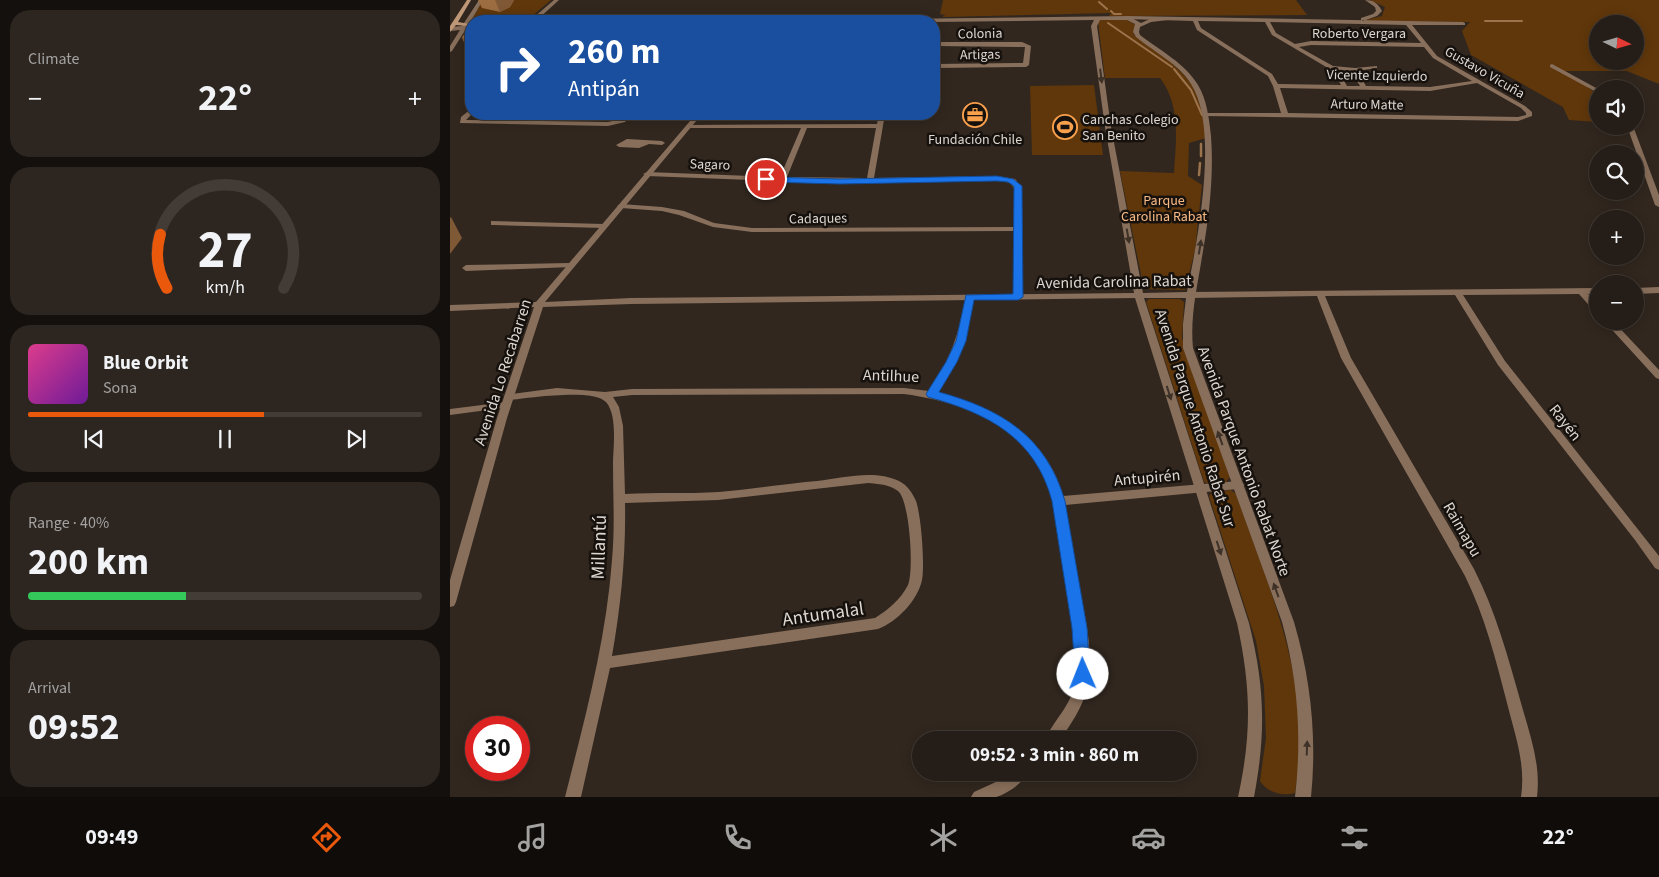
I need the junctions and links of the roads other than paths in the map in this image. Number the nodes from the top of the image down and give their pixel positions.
1 (464, 0) edge
2 (470, 0) edge
3 (481, 0) edge
4 (558, 0) edge
5 (1367, 0) edge
6 (474, 15) edge
7 (541, 15) edge
8 (1128, 18) junction
9 (1166, 18) junction
10 (1062, 19) junction
11 (1195, 19) junction
12 (940, 20) edge
13 (1267, 21) junction
14 (1344, 22) junction
15 (1095, 23) junction
16 (1408, 23) junction
17 (1463, 24) dead end
18 (451, 26) edge
19 (465, 26) edge
20 (1139, 26) junction
21 (465, 31) edge
22 (940, 44) edge
23 (1424, 45) junction
24 (1294, 46) junction
25 (450, 50) edge
26 (1362, 59) dead end
27 (1026, 65) joint
28 (940, 66) edge
29 (1552, 66) dead end
30 (1332, 68) junction
31 (1354, 70) junction
32 (1476, 82) junction
33 (1276, 86) junction
34 (1345, 87) junction
35 (1589, 87) edge
36 (1364, 88) junction
37 (1206, 114) junction
38 (1285, 115) junction
39 (465, 116) edge
40 (1526, 118) joint
41 (624, 120) edge
42 (694, 120) edge
43 (881, 120) edge
44 (690, 126) junction
45 (805, 126) junction
46 (880, 126) junction
47 (1633, 135) edge
48 (646, 143) dead end
49 (674, 144) junction
50 (647, 174) junction
51 (782, 180) junction
52 (870, 181) junction
53 (1659, 204) edge
54 (621, 206) junction
55 (494, 223) dead end
56 (604, 226) junction
57 (1018, 229) junction
58 (569, 266) junction
59 (466, 268) dead end
60 (1659, 290) edge
61 (1644, 291) edge
62 (1457, 292) junction
63 (1582, 292) junction
64 (1589, 292) edge
65 (1320, 294) junction
66 (1190, 295) junction
67 (1139, 296) junction
68 (1018, 297) junction
69 (969, 298) junction
70 (1589, 300) edge
71 (540, 302) junction
72 (450, 307) edge
73 (1616, 330) edge
74 (1659, 376) edge
75 (932, 394) junction
76 (604, 395) junction
77 (507, 401) junction
78 (450, 412) edge
79 (1238, 485) junction
80 (1200, 488) junction
81 (619, 499) junction
82 (1058, 501) junction
83 (1659, 566) edge
84 (450, 602) edge
85 (603, 664) junction
86 (1058, 731) edge
87 (1009, 781) edge
88 (1248, 796) edge
89 (573, 797) edge
90 (979, 797) edge
91 (1303, 797) edge
92 (1529, 797) edge

1 - 18 main road
2 - 18 main road
3 - 6 street
4 - 7 street
5 - 14 street
8 - 9 street
8 - 15 street
8 - 20 street, Avenida Parque Antonio Rabat Norte
9 - 11 street
9 - 20 street
10 - 12 street
10 - 15 street
10 - 15 street
11 - 13 street
11 - 33 street
13 - 14 street
13 - 24 street
14 - 16 street
15 - 20 street
15 -> 67 street, Avenida Parque Antonio Rabat Sur
16 - 17 street
16 - 23 street, Gustavo Vicuña
18 - 19 street
20 - 37 street, Avenida Parque Antonio Rabat Norte
21 - 25 street
22 - 27 street, Colonia
23 - 24 street, Roberto Vergara
23 - 32 street, Gustavo Vicuña
24 - 30 street
26 - 31 street
27 - 28 street, Artigas
29 - 35 street
30 - 31 street
30 - 34 street
31 - 36 street
32 - 36 street, Vicente Izquierdo
32 - 40 street, Gustavo Vicuña
33 - 34 street, Vicente Izquierdo
33 - 38 street
34 - 36 street, Vicente Izquierdo
37 - 38 street, Arturo Matte
66 -> 37 street, Avenida Parque Antonio Rabat Norte
38 - 40 street, Arturo Matte
39 - 41 street
42 - 44 street, Avenida Lo Recabarren
43 - 46 street
44 - 45 street
44 - 49 street, Avenida Lo Recabarren
45 - 46 street
45 - 51 street
46 - 52 street
47 - 53 street
48 - 49 street
49 - 50 street, Avenida Lo Recabarren
50 - 51 street, Sagaro
50 - 54 street, Avenida Lo Recabarren
51 - 52 street, Sagaro
52 - 57 street, Sagaro
54 - 56 street, Avenida Lo Recabarren
54 - 57 street, Cadaques
55 - 56 street
56 - 58 street, Avenida Lo Recabarren
57 - 68 street
58 - 59 street
58 - 71 street, Avenida Lo Recabarren
60 - 61 street
62 - 63 street, Avenida Carolina Rabat
62 - 65 street, Avenida Carolina Rabat
62 - 83 street, Rayén
63 - 64 street, Avenida Carolina Rabat
63 - 70 street
65 - 66 street, Avenida Carolina Rabat
65 - 92 street, Raimapu
66 - 67 street, Avenida Carolina Rabat
79 -> 66 street, Avenida Parque Antonio Rabat Norte
67 - 68 street, Avenida Carolina Rabat
67 -> 80 street, Avenida Parque Antonio Rabat Sur
68 - 69 street, Avenida Carolina Rabat
69 - 71 street, Avenida Carolina Rabat
69 - 75 street
71 - 72 street, Avenida Carolina Rabat
71 - 77 street, Avenida Lo Recabarren
73 - 74 street
75 - 76 street, Antilhue
75 - 82 street, Antilhue
76 - 77 street
76 - 81 street, Millantú
77 - 78 street
77 - 84 street, Avenida Lo Recabarren
79 - 80 street, Antupirén
91 -> 79 street, Avenida Parque Antonio Rabat Norte
80 - 82 street, Antupirén
80 -> 88 street, Avenida Parque Antonio Rabat Sur
81 - 85 street, Millantú
81 - 85 street, Antumalal
82 - 86 street, Antilhue
85 - 89 street, Millantú
87 - 90 street

